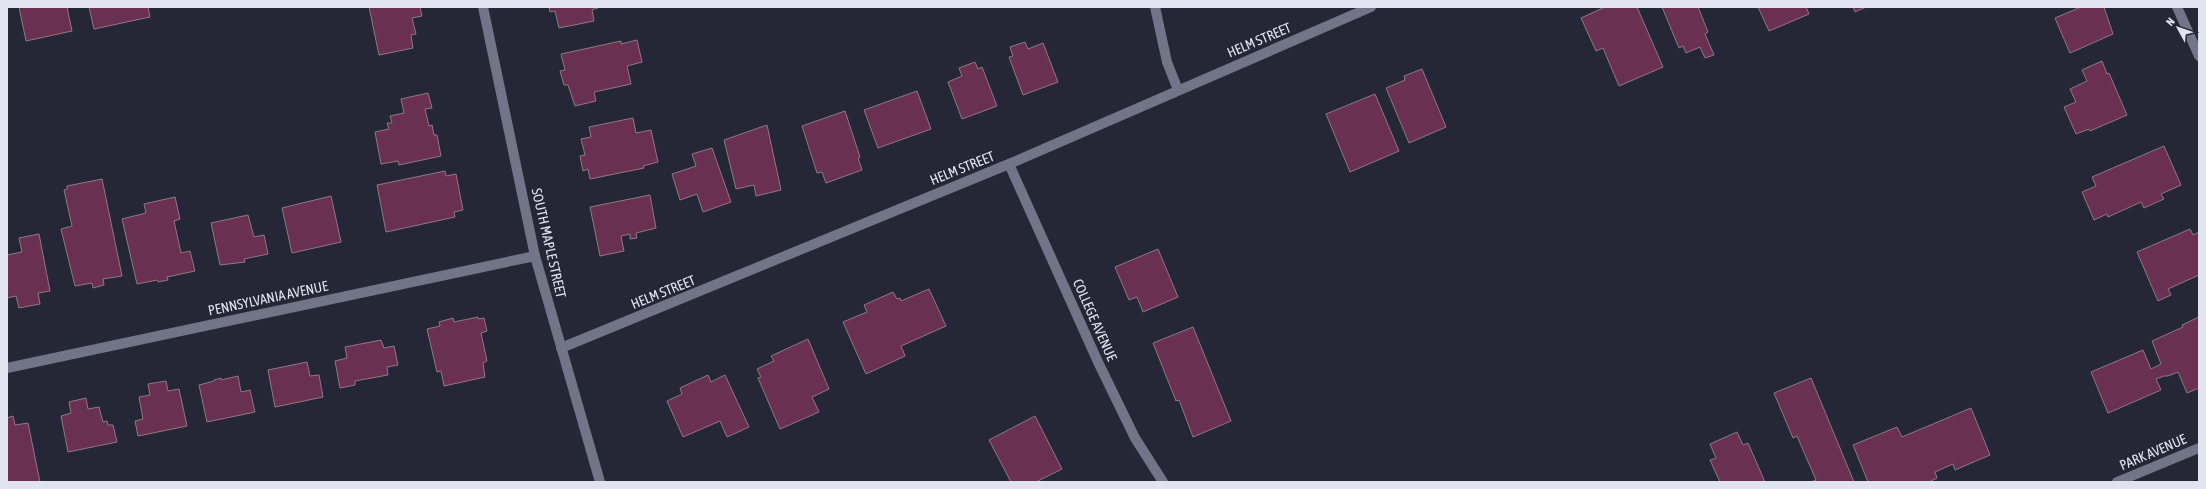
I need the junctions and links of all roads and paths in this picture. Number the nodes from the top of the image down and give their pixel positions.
1 (483, 7) edge
2 (1155, 7) edge
3 (1371, 7) edge
4 (2177, 7) edge
5 (2199, 56) edge
6 (1178, 90) junction
7 (1009, 164) junction
8 (535, 256) junction
9 (561, 348) junction
10 (7, 368) edge
11 (2199, 448) edge
12 (600, 482) edge
13 (1163, 482) edge
14 (2117, 482) edge

1 - 8 street, SOUTH MAPLE STREET
2 - 6 street
3 - 6 street, HELM STREET
4 - 5 street
6 - 7 street, HELM STREET
7 - 9 street, HELM STREET
7 - 13 street, COLLEGE AVENUE
8 - 9 street, SOUTH MAPLE STREET
8 - 10 street, PENNSYLVANIA AVENUE
9 - 12 street, SOUTH MAPLE STREET
11 - 14 street, PARK AVENUE

